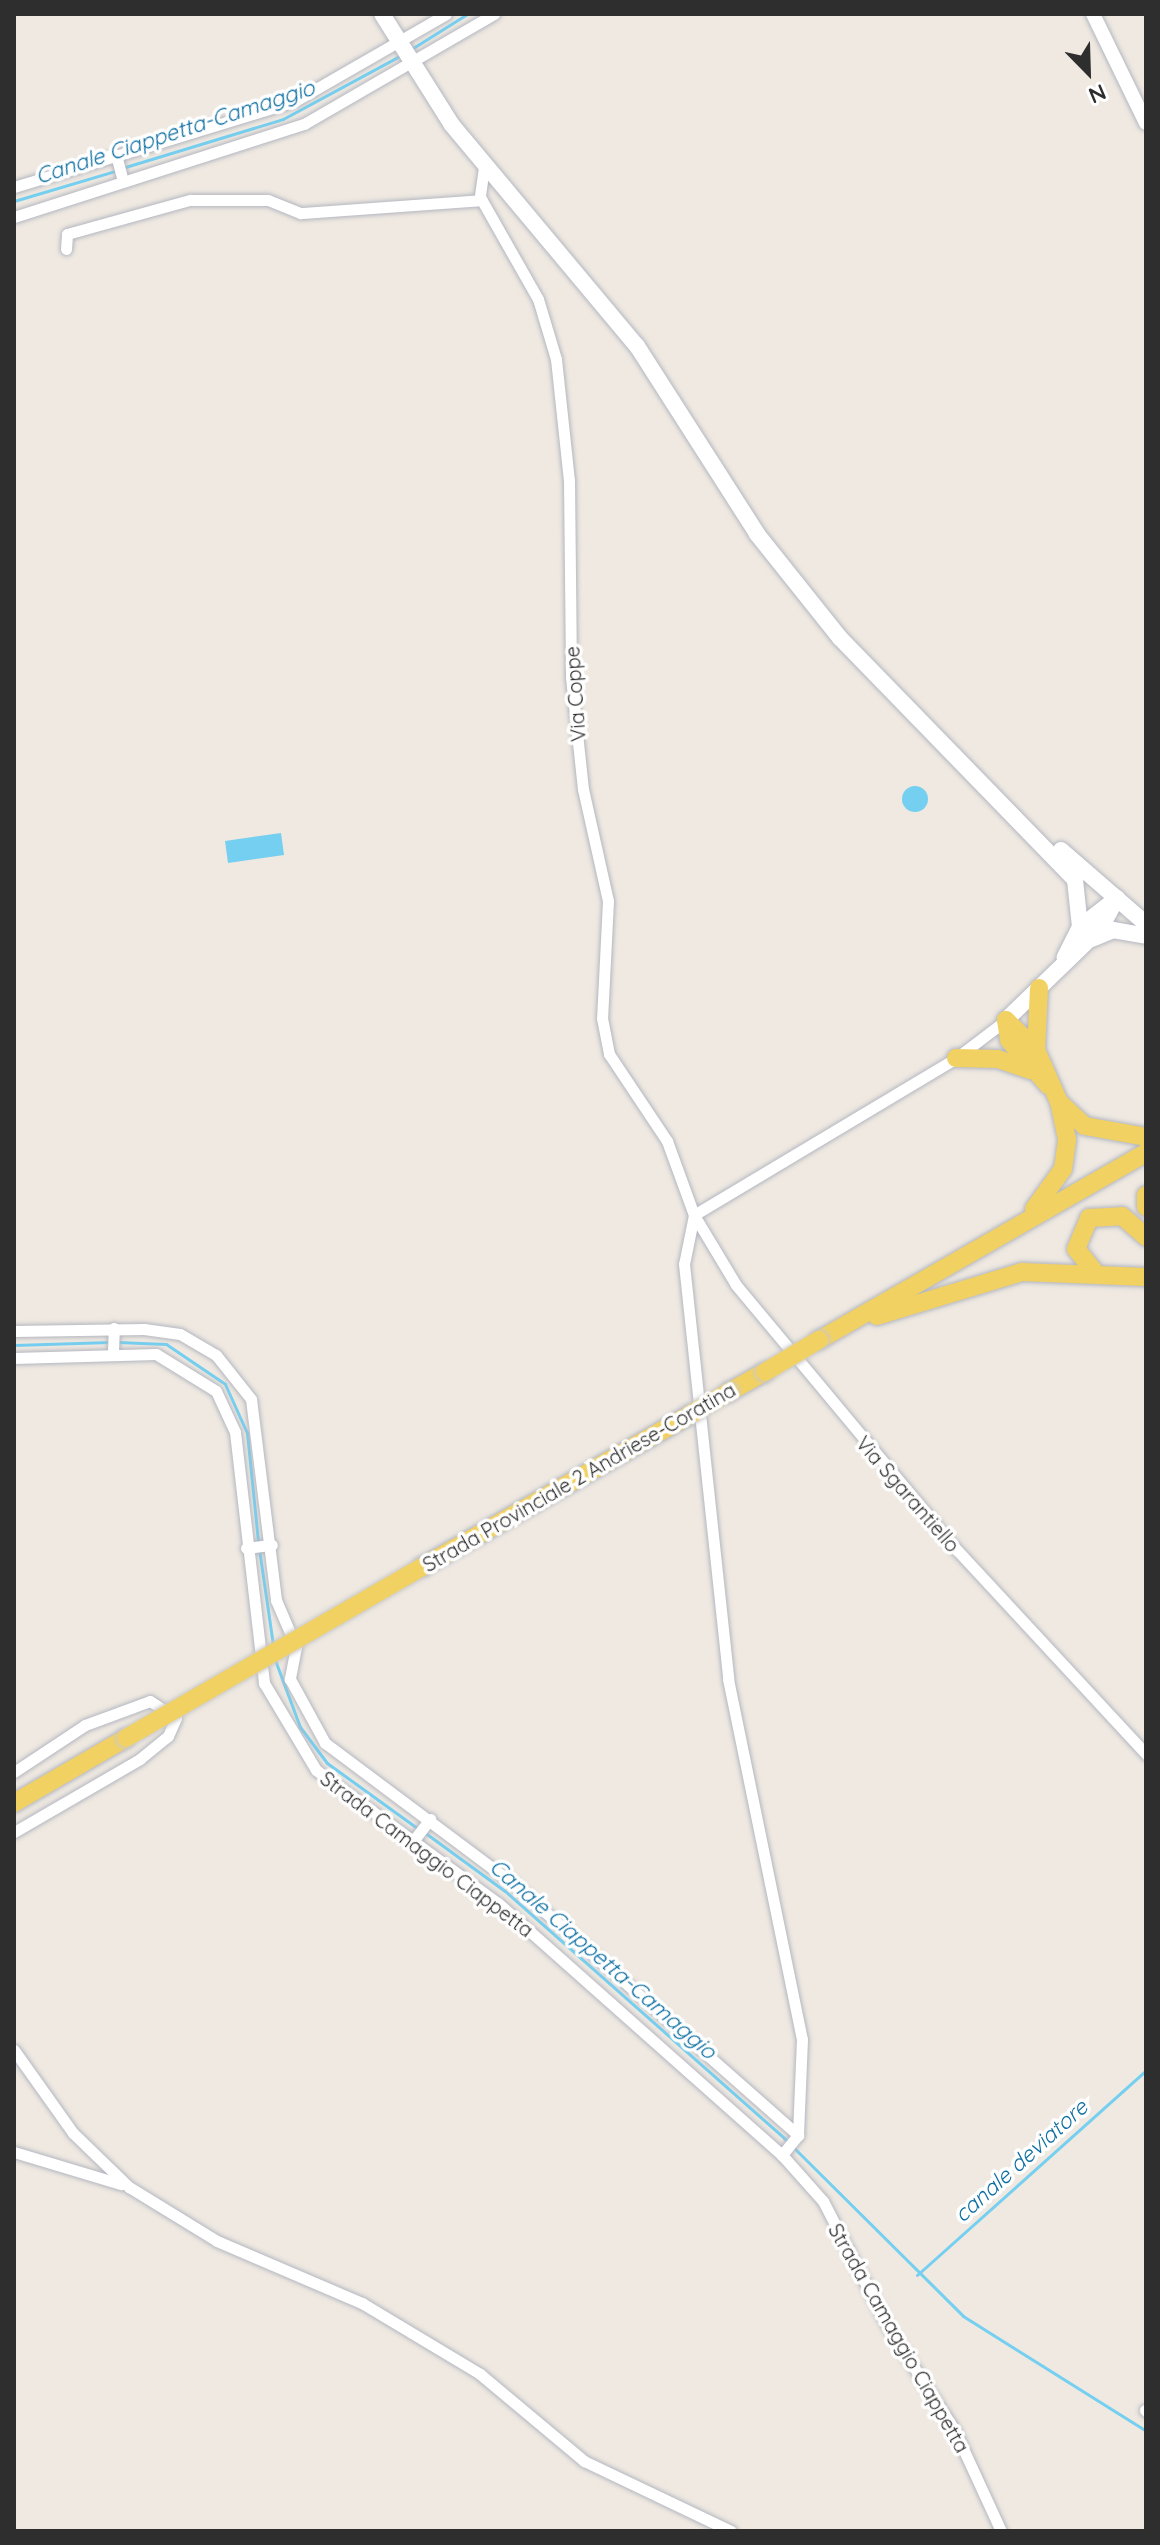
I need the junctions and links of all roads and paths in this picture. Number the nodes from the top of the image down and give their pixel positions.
1 (382, 14) edge
2 (446, 14) edge
3 (494, 14) edge
4 (1093, 14) edge
5 (405, 52) junction
6 (1146, 123) edge
7 (116, 155) junction
8 (484, 167) junction
9 (123, 181) junction
10 (14, 187) edge
11 (482, 200) junction
12 (14, 217) edge
13 (66, 249) dead end
14 (1011, 808) junction
15 (1117, 898) junction
16 (1146, 924) edge
17 (1082, 935) junction
18 (1146, 936) edge
19 (1039, 988) junction
20 (1006, 1020) junction
21 (1036, 1050) junction
22 (956, 1058) junction
23 (1030, 1070) junction
24 (1054, 1095) junction
25 (1146, 1137) edge
26 (1146, 1153) edge
27 (1146, 1195) edge
28 (1146, 1207) edge
29 (694, 1215) junction
30 (1146, 1237) edge
31 (993, 1240) junction
32 (1094, 1271) junction
33 (1146, 1277) edge
34 (114, 1328) junction
35 (14, 1331) edge
36 (819, 1340) junction
37 (113, 1352) junction
38 (14, 1358) edge
39 (272, 1545) junction
40 (246, 1548) junction
41 (1146, 1754) edge
42 (14, 1772) edge
43 (14, 1803) edge
44 (430, 1819) junction
45 (14, 1832) edge
46 (413, 1841) junction
47 (642, 1999) junction
48 (626, 2016) junction
49 (14, 2050) edge
50 (796, 2137) junction
51 (14, 2152) edge
52 (784, 2153) junction
53 (129, 2187) junction
54 (731, 2531) edge
55 (1001, 2531) edge

1 - 5 main road
2 - 5 street
3 - 5 street
4 - 6 street
5 - 7 street
5 - 8 main road
5 - 9 street
7 - 9 street
7 - 10 street
8 - 11 street
8 - 14 main road
9 - 12 street
11 - 13 street
11 - 29 street, Via Coppe
14 - 15 main road
14 - 17 main road
15 - 16 main road
15 - 17 main road
17 - 18 main road
17 - 19 main road
19 - 20 main road
19 - 21 main road
20 - 21 main road
20 - 22 street
20 - 23 main road
21 - 24 main road
22 - 23 main road
22 - 29 street
23 - 24 main road
24 - 25 main road
24 - 31 main road
26 - 31 main road, Strada Provinciale 2 Andriese-Coratina
27 - 28 main road
29 - 41 street, Via Sgarantiello
29 - 50 street
30 - 32 main road
31 - 36 main road, Strada Provinciale 2 Andriese-Coratina
32 - 33 main road
32 - 36 main road
34 - 35 street
34 - 37 street
34 - 39 street
36 - 43 main road, Strada Provinciale 2 Andriese-Coratina, bridge
37 - 38 street, Strada Camaggio Ciappetta
37 - 40 street, Strada Camaggio Ciappetta
39 - 40 street
39 - 44 street
40 - 46 street, Strada Camaggio Ciappetta
42 - 45 street
44 - 46 street
44 - 47 street
46 - 48 street, Strada Camaggio Ciappetta
47 - 48 street
47 - 50 street
48 - 52 street, Strada Camaggio Ciappetta
49 - 53 street
50 - 52 street
51 - 53 street
52 - 55 street, Strada Camaggio Ciappetta
53 - 54 street

